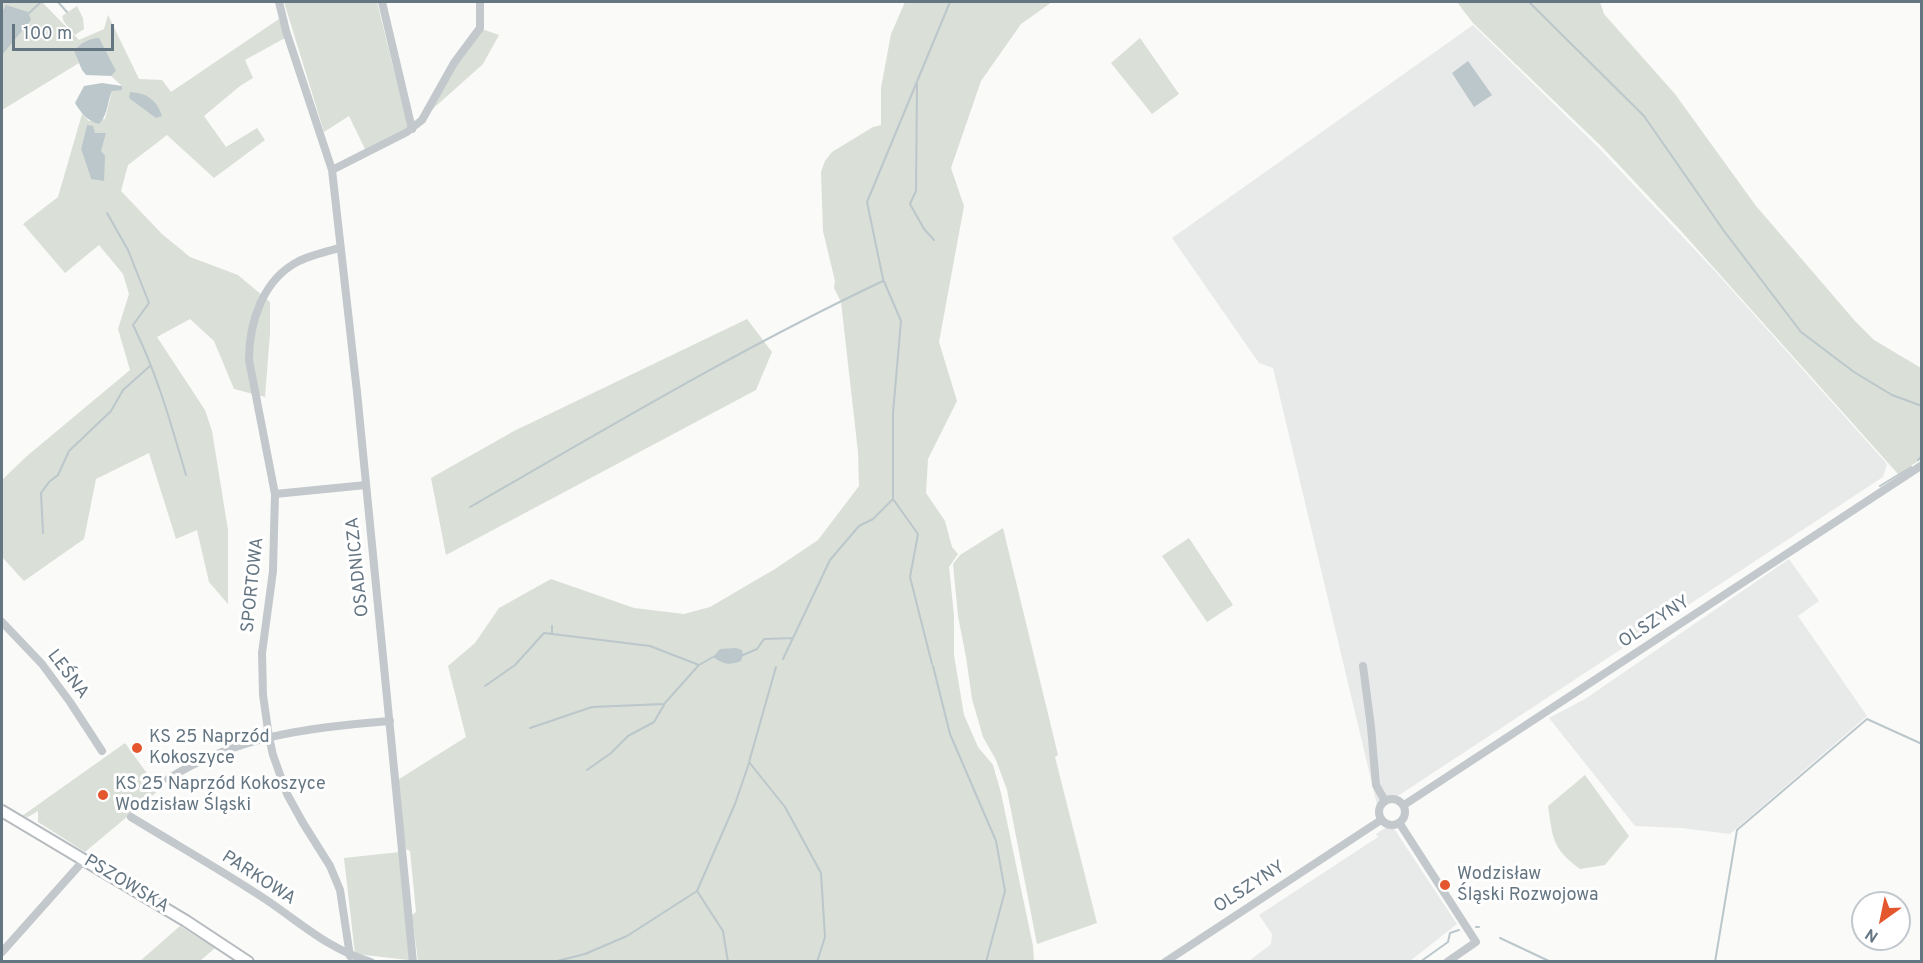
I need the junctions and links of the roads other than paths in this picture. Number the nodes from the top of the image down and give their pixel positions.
1 (279, 2) edge
2 (382, 2) edge
3 (480, 2) edge
4 (412, 129) junction
5 (332, 170) junction
6 (339, 248) junction
7 (1922, 465) edge
8 (366, 484) junction
9 (275, 494) junction
10 (2, 622) edge
11 (1363, 666) dead end
12 (390, 721) junction
13 (269, 737) junction
14 (102, 751) dead end
15 (168, 779) dead end
16 (1385, 801) junction
17 (1404, 805) junction
18 (2, 811) edge
19 (131, 817) dead end
20 (1381, 820) junction
21 (1400, 824) junction
22 (84, 860) junction
23 (2, 952) edge
24 (350, 956) junction
25 (248, 962) edge
26 (371, 962) edge
27 (413, 962) edge
28 (1165, 962) edge
29 (1447, 962) edge

1 - 5 street, OSADNICZA
2 - 4 street
3 - 4 street
4 - 5 street
5 - 6 street, OSADNICZA
6 - 8 street, OSADNICZA
6 - 9 street, SPORTOWA
7 - 17 street, OLSZYNY
8 - 9 street
8 - 12 street, OSADNICZA
9 - 13 street, SPORTOWA
10 - 14 street, LEŚNA
11 - 16 street
12 - 13 street
12 - 27 street, OSADNICZA
13 - 15 street
13 - 24 street, SPORTOWA
16 - 17 street
16 - 20 street
17 - 21 street
18 - 22 main road, PSZOWSKA
19 - 24 street, PARKOWA
20 - 21 street
20 - 28 street, OLSZYNY
21 - 29 street
22 - 23 street
22 - 25 main road, PSZOWSKA
24 - 26 street, PARKOWA

